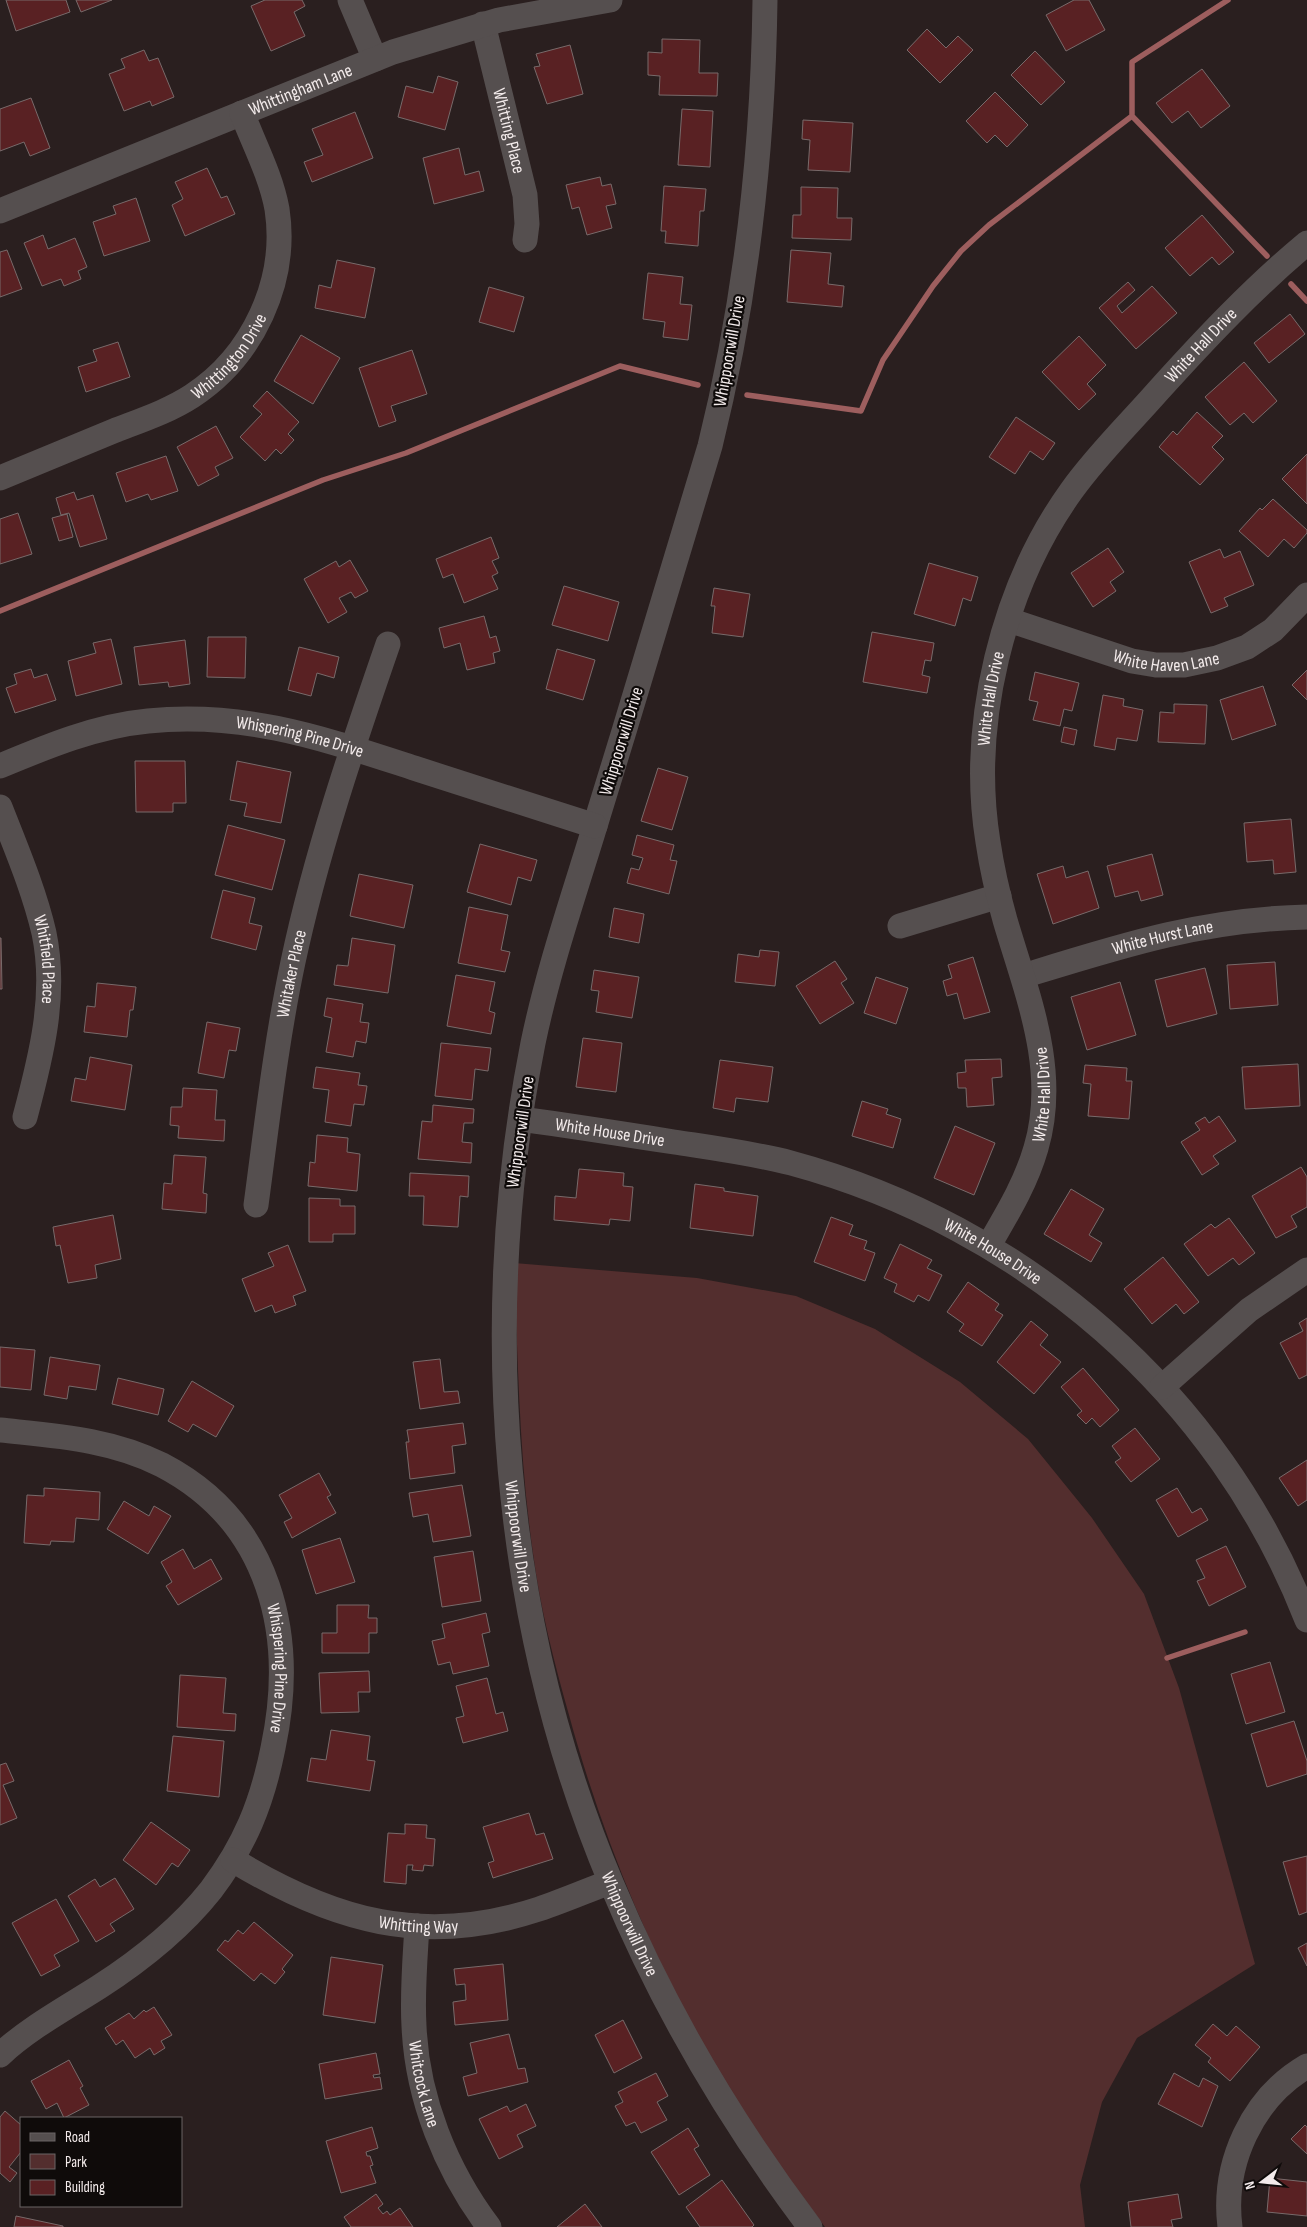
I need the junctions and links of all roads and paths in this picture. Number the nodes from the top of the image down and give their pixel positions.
1 (350, 0) edge
2 (610, 0) edge
3 (765, 0) edge
4 (483, 24) junction
5 (375, 59) junction
6 (242, 113) junction
7 (0, 211) edge
8 (525, 240) dead end
9 (1307, 242) edge
10 (0, 478) edge
11 (1307, 595) edge
12 (1009, 620) junction
13 (388, 644) dead end
14 (352, 748) junction
15 (0, 766) edge
16 (0, 807) edge
17 (595, 826) junction
18 (999, 896) junction
19 (1307, 917) edge
20 (900, 926) dead end
21 (1023, 976) junction
22 (25, 1117) dead end
23 (521, 1119) junction
24 (256, 1204) dead end
25 (989, 1245) junction
26 (1307, 1270) edge
27 (1162, 1387) junction
28 (0, 1430) edge
29 (1307, 1620) edge
30 (233, 1860) junction
31 (610, 1882) junction
32 (416, 1926) junction
33 (0, 2055) edge
34 (1307, 2066) edge
35 (489, 2227) edge
36 (810, 2227) edge
37 (1230, 2227) edge

1 - 5 street
2 - 4 street, Whittingham Lane
3 - 17 street, Whippoorwill Drive
4 - 5 street, Whittingham Lane
4 - 8 street, Whitting Place
5 - 6 street, Whittingham Lane
6 - 7 street, Whittingham Lane
6 - 10 street, Whittington Drive
9 - 12 street, White Hall Drive
11 - 12 street, White Haven Lane
12 - 18 street, White Hall Drive
13 - 14 street, Whitaker Place
14 - 15 street, Whispering Pine Drive
14 - 17 street, Whispering Pine Drive
14 - 24 street, Whitaker Place
16 - 22 street, Whitfield Place
17 - 23 street, Whippoorwill Drive
18 - 20 street
18 - 21 street, White Hall Drive
19 - 21 street, White Hurst Lane
21 - 25 street, White Hall Drive
23 - 25 street, White House Drive
23 - 31 street, Whippoorwill Drive
25 - 27 street, White House Drive
26 - 27 street
27 - 29 street, White House Drive
28 - 30 street, Whispering Pine Drive
30 - 32 street, Whitting Way
30 - 33 street, Whispering Pine Drive
31 - 32 street, Whitting Way
31 - 36 street, Whippoorwill Drive
32 - 35 street, Whitcock Lane
34 - 37 street

